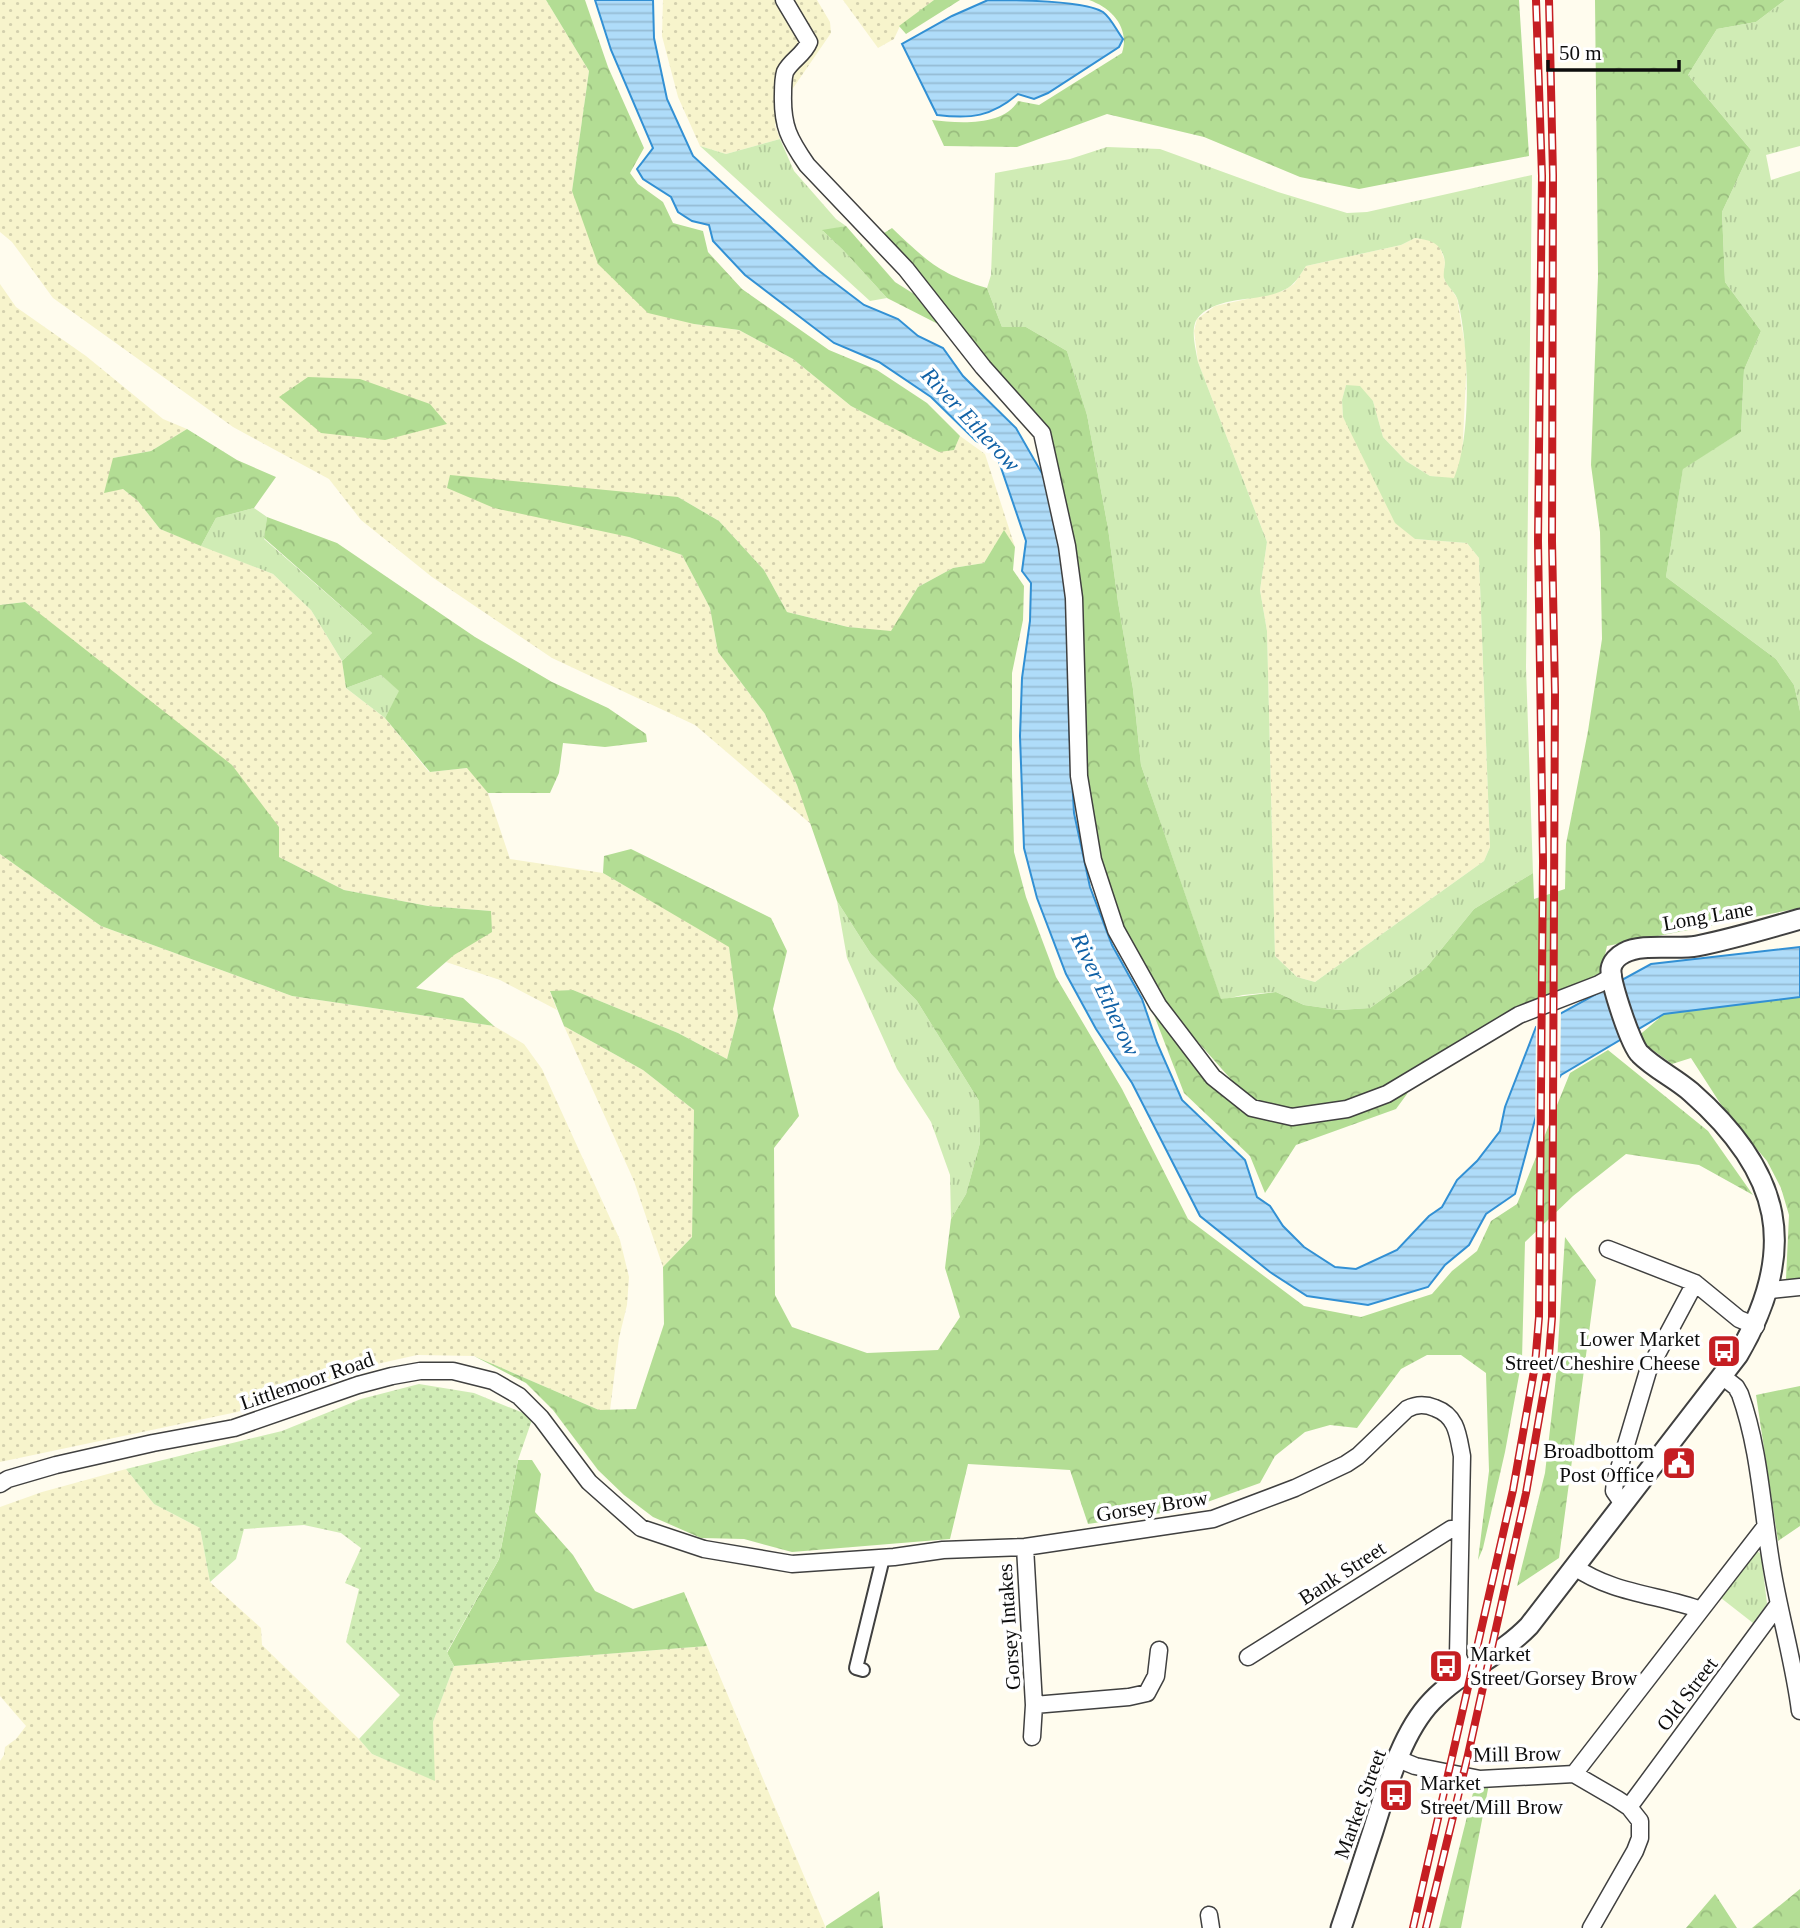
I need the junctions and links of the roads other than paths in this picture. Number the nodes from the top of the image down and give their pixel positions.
1 (784, 0) edge
2 (1800, 919) edge
3 (1613, 980) junction
4 (1608, 1249) dead end
5 (1695, 1283) junction
6 (1800, 1287) edge
7 (1771, 1290) junction
8 (1756, 1326) junction
9 (1722, 1376) junction
10 (589, 1482) joint
11 (0, 1484) edge
12 (1623, 1504) junction
13 (1765, 1527) junction
14 (1460, 1529) junction
15 (1025, 1547) junction
16 (883, 1558) junction
17 (1575, 1567) junction
18 (1778, 1605) junction
19 (1702, 1610) junction
20 (1159, 1650) dead end
21 (1248, 1657) dead end
22 (863, 1670) dead end
23 (1464, 1673) junction
24 (1034, 1705) junction
25 (1800, 1711) edge
26 (1032, 1737) dead end
27 (1398, 1759) junction
28 (1574, 1774) junction
29 (1629, 1807) junction
30 (1341, 1928) edge
31 (1591, 1928) edge

1 - 3 street
2 - 3 street, Long Lane
3 - 7 street, Market Street
4 - 5 street
5 - 8 street
5 - 12 street
6 - 7 street
7 - 8 street, Market Street
8 - 9 street, Market Street
9 - 12 street, Market Street
9 - 13 street
10 - 11 street, Littlemoor Road
10 - 16 street, Gorsey Brow
12 - 17 street, Market Street
13 - 18 street
13 - 19 street
14 - 15 street, Gorsey Brow
14 - 21 street, Bank Street
14 - 23 street, Gorsey Brow
15 - 16 street, Gorsey Brow
15 - 24 street, Gorsey Intakes
16 - 22 street
17 - 19 street
17 - 23 street, Market Street
18 - 25 street
18 - 29 street, Old Street
19 - 28 street
20 - 24 street, Gorsey Intakes
23 - 27 street, Market Street
24 - 26 street, Gorsey Intakes
27 - 28 street, Mill Brow
27 - 30 street, Market Street
28 - 29 street, Mill Brow
29 - 31 street

